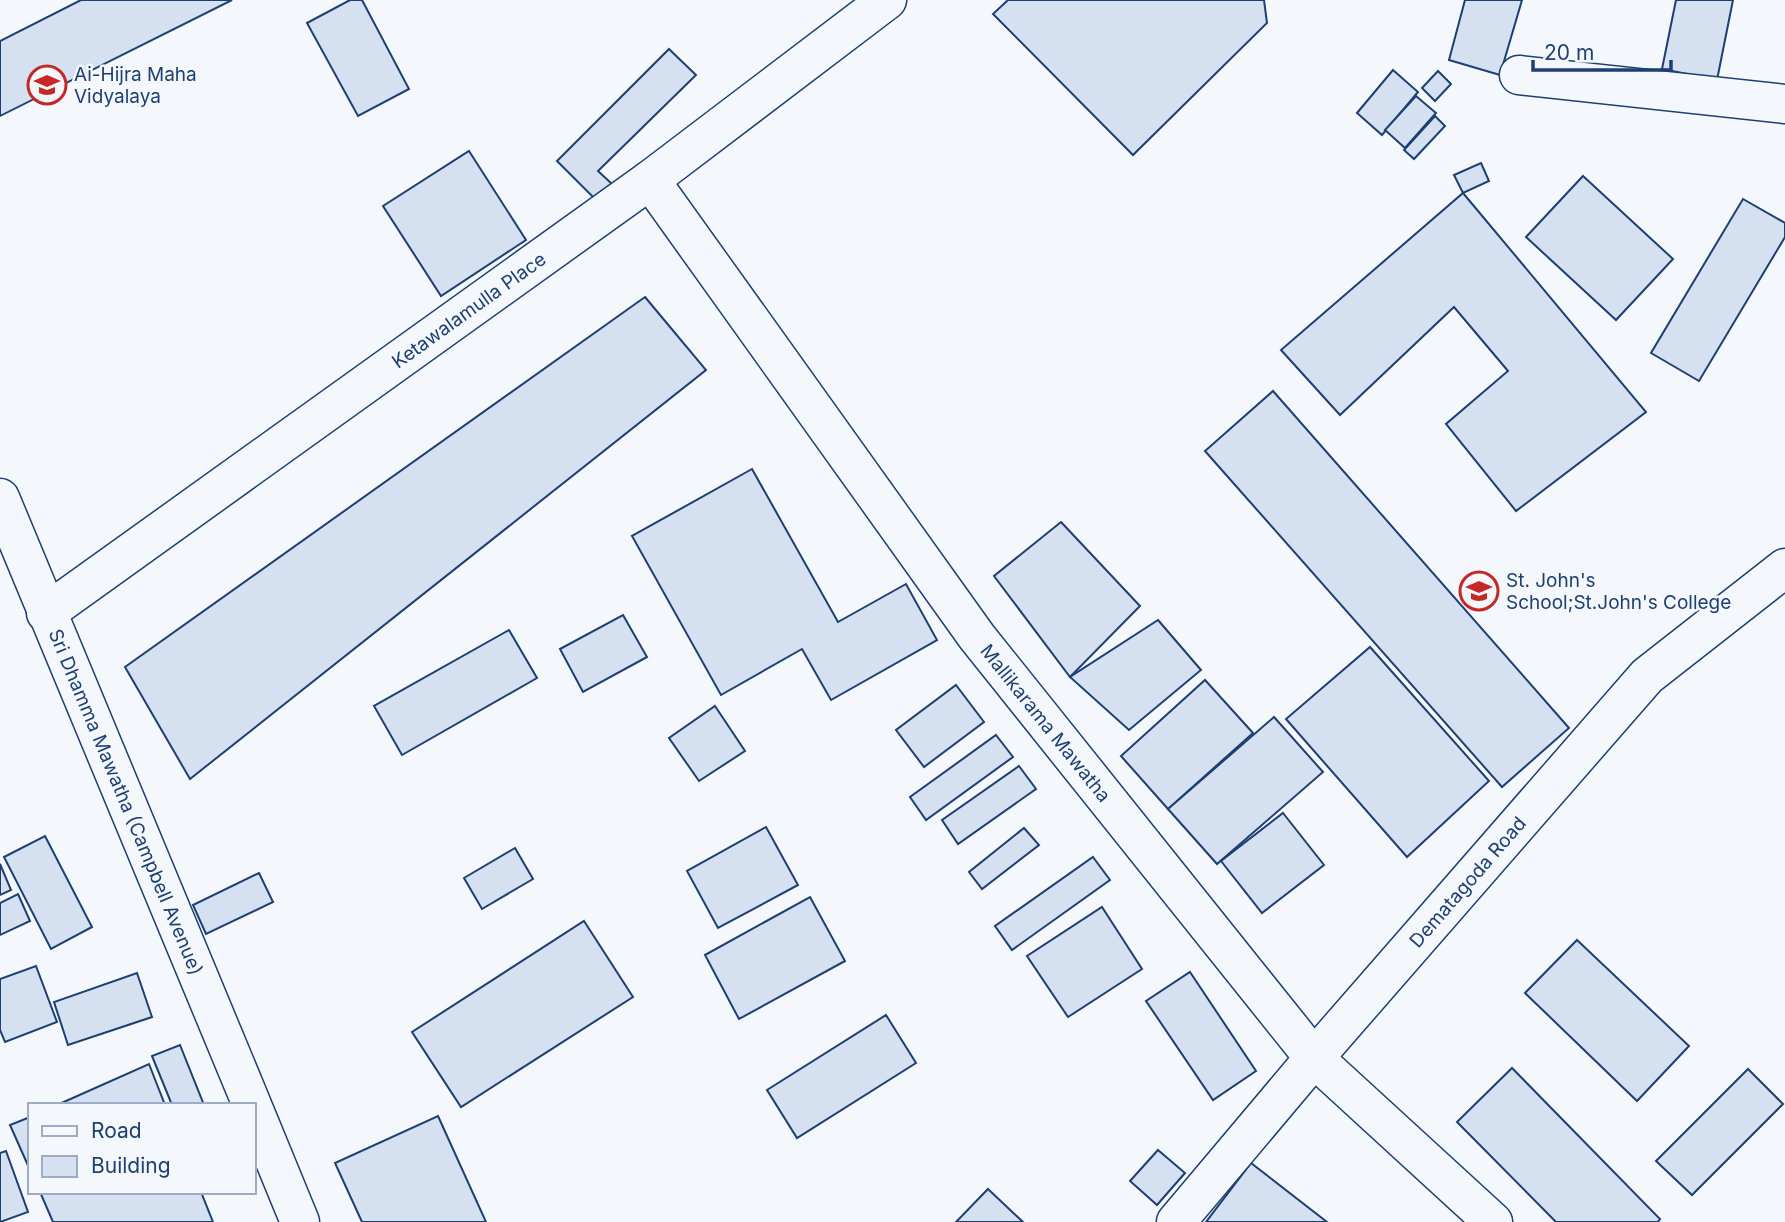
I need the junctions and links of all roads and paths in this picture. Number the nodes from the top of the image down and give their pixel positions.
1 (887, 0) edge
2 (1520, 75) dead end
3 (1785, 104) edge
4 (650, 180) junction
5 (0, 498) edge
6 (1785, 568) edge
7 (46, 613) junction
8 (1314, 1058) junction
9 (250, 1103) edge
10 (256, 1115) edge
11 (300, 1222) edge
12 (1176, 1222) edge
13 (1493, 1222) edge

1 - 4 street, Ketawalamulla Place
2 - 3 street
4 - 7 street, Ketawalamulla Place
4 - 8 street, Mallikarama Mawatha
5 - 7 street, Sri Dhamma Mawatha (Campbell Avenue)
6 - 8 street, Dematagoda Road
7 - 9 street, Sri Dhamma Mawatha (Campbell Avenue)
8 - 12 street, Dematagoda Road
8 - 13 street, Mallikarama Mawatha
10 - 11 street

